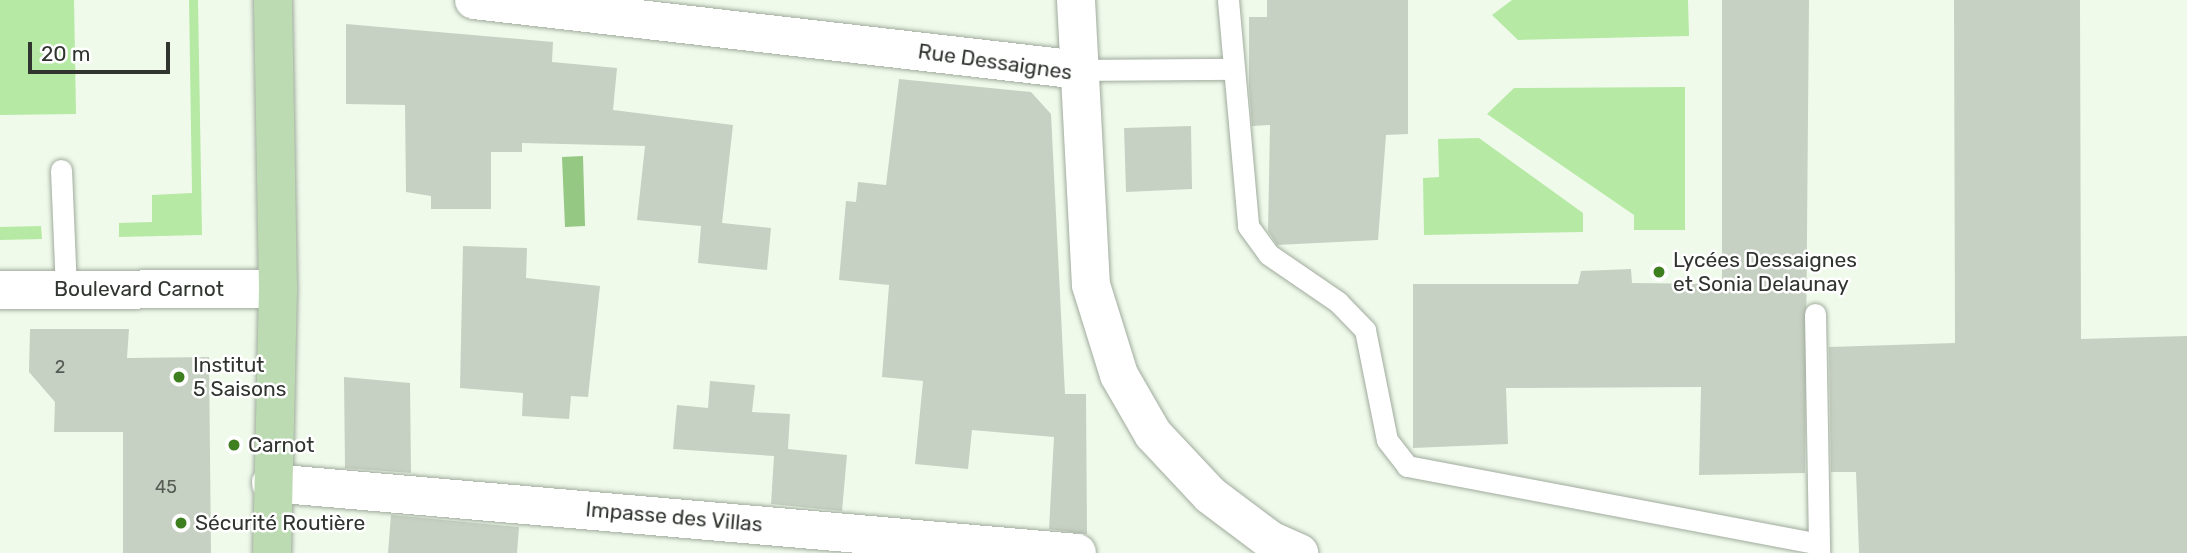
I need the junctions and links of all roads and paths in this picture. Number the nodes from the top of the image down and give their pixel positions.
1 (273, 0) edge
2 (474, 0) edge
3 (1076, 0) edge
4 (1228, 0) edge
5 (1232, 69) junction
6 (1080, 70) junction
7 (61, 170) dead end
8 (66, 289) junction
9 (278, 289) junction
10 (0, 290) edge
11 (1815, 314) dead end
12 (271, 483) junction
13 (1819, 548) edge
14 (272, 553) edge
15 (1077, 553) edge
16 (1299, 553) edge

1 - 9 main road
2 - 6 street, Rue Dessaignes
3 - 6 street
4 - 5 lane
5 - 6 lane
5 - 13 lane
6 - 16 street, Rue Dessaignes
7 - 8 lane
8 - 9 street, Boulevard Carnot
8 - 10 street, Boulevard Carnot
9 - 12 main road
11 - 13 lane
12 - 14 main road
12 - 15 street, Impasse des Villas

